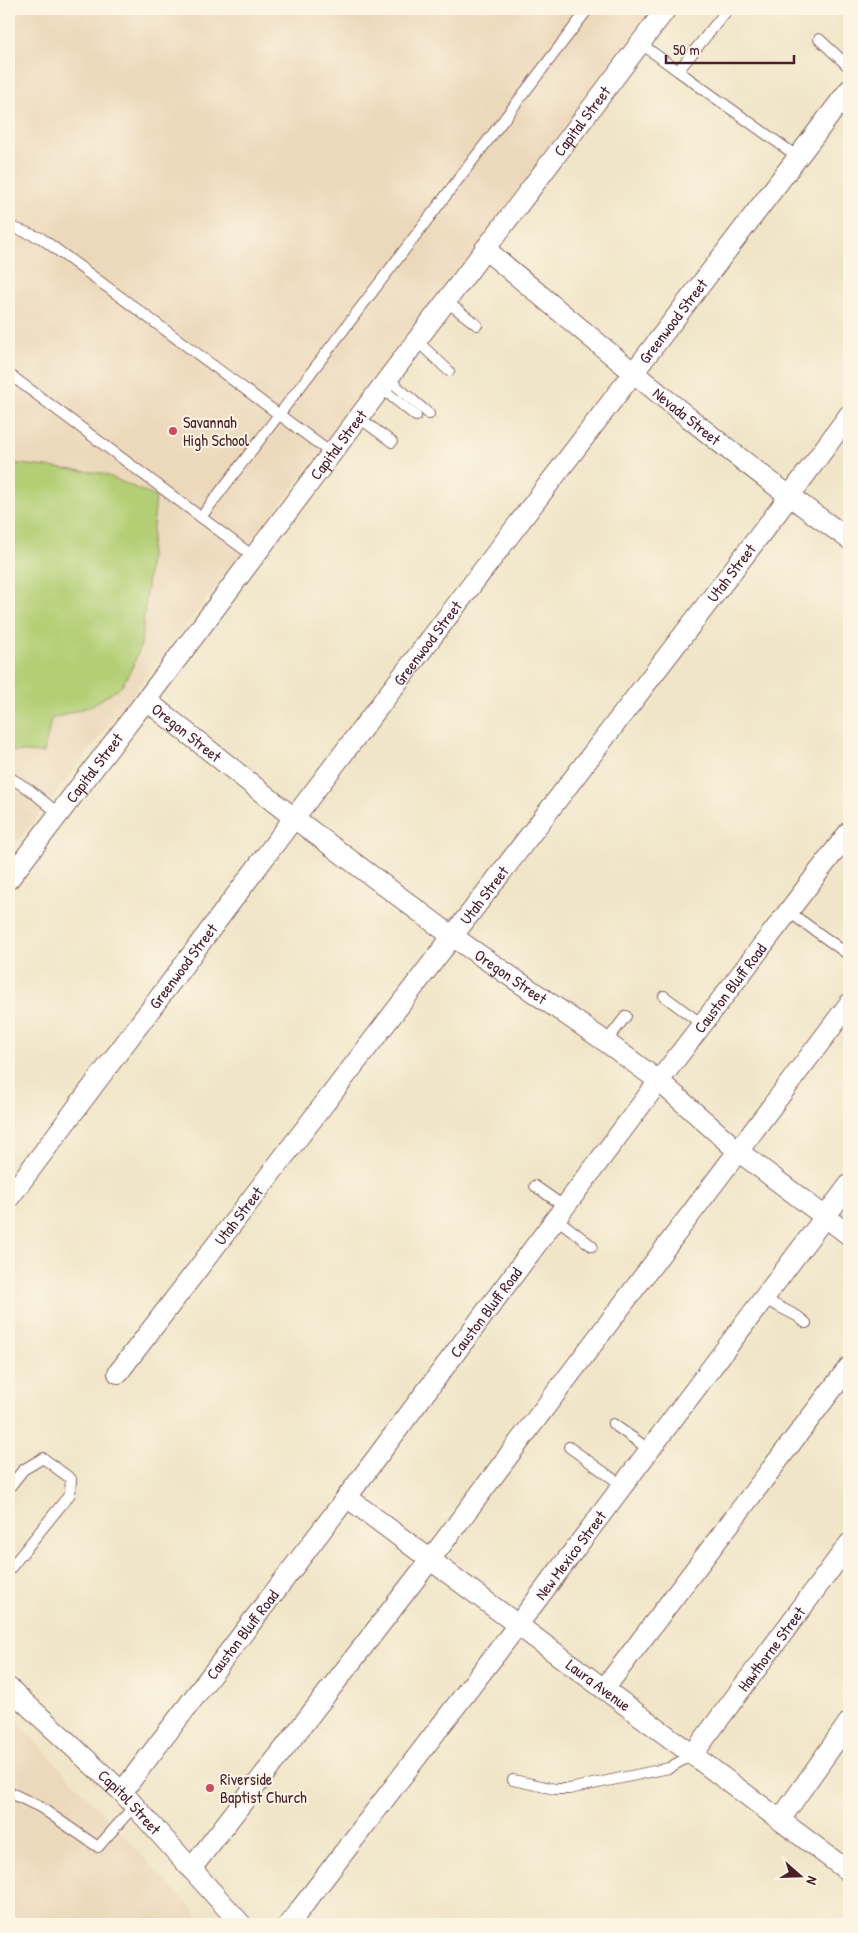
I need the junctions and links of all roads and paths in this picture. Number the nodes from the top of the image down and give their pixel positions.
1 (588, 9) edge
2 (666, 9) edge
3 (728, 9) edge
4 (819, 39) dead end
5 (640, 42) junction
6 (849, 67) edge
7 (678, 71) junction
8 (849, 90) edge
9 (798, 157) junction
10 (9, 226) edge
11 (485, 249) junction
12 (446, 301) junction
13 (477, 325) dead end
14 (416, 340) junction
15 (449, 371) dead end
16 (634, 373) junction
17 (9, 374) edge
18 (384, 383) junction
19 (278, 414) junction
20 (429, 414) dead end
21 (849, 415) edge
22 (416, 416) dead end
23 (358, 417) junction
24 (392, 442) dead end
25 (331, 453) junction
26 (789, 497) junction
27 (201, 518) junction
28 (849, 539) edge
29 (253, 556) junction
30 (146, 700) junction
31 (9, 777) edge
32 (59, 814) junction
33 (294, 818) junction
34 (849, 832) edge
35 (9, 879) edge
36 (789, 912) junction
37 (452, 936) junction
38 (849, 955) edge
39 (664, 996) dead end
40 (849, 1004) edge
41 (626, 1016) dead end
42 (703, 1025) junction
43 (606, 1042) junction
44 (659, 1081) junction
45 (738, 1151) junction
46 (849, 1185) edge
47 (535, 1186) dead end
48 (9, 1198) edge
49 (561, 1213) junction
50 (825, 1217) junction
51 (849, 1234) edge
52 (592, 1246) dead end
53 (764, 1298) junction
54 (806, 1323) dead end
55 (849, 1367) edge
56 (118, 1374) dead end
57 (613, 1424) dead end
58 (569, 1447) dead end
59 (650, 1450) junction
60 (623, 1486) junction
61 (9, 1488) edge
62 (347, 1497) junction
63 (849, 1544) edge
64 (430, 1560) junction
65 (9, 1570) edge
66 (517, 1626) junction
67 (9, 1688) edge
68 (604, 1689) junction
69 (849, 1722) edge
70 (693, 1754) junction
71 (513, 1780) dead end
72 (9, 1792) edge
73 (128, 1799) junction
74 (780, 1820) junction
75 (191, 1869) junction
76 (849, 1872) edge
77 (241, 1924) edge
78 (289, 1924) edge

1 - 19 lane
2 - 5 street, Capital Street
3 - 7 lane
4 - 6 lane
5 - 7 lane
5 - 11 street, Capital Street
7 - 9 lane
8 - 9 street, Greenwood Street
9 - 16 street, Greenwood Street
10 - 19 lane
11 - 12 street, Capital Street
11 - 16 street, Nevada Street
12 - 13 lane
12 - 14 street, Capital Street
14 - 15 lane
14 - 18 street, Capital Street
16 - 26 street, Nevada Street
16 - 33 street, Greenwood Street
17 - 27 lane
18 - 20 lane
18 - 22 lane
18 - 23 street, Capital Street
19 - 25 lane
19 - 27 lane
21 - 26 street, Utah Street
23 - 24 lane
23 - 25 street, Capital Street
25 - 29 street, Capital Street
26 - 28 street, Nevada Street
26 - 37 street, Utah Street
27 - 29 lane
29 - 30 street, Capital Street
30 - 32 street, Capital Street
30 - 33 street, Oregon Street
31 - 32 lane
32 - 35 street, Capital Street
33 - 37 street, Oregon Street
33 - 48 street, Greenwood Street
34 - 36 street, Causton Bluff Road
36 - 38 lane
36 - 42 street, Causton Bluff Road
37 - 43 street, Oregon Street
37 - 56 street, Utah Street
39 - 42 lane
40 - 45 street
41 - 43 lane
42 - 44 street, Causton Bluff Road
43 - 44 street, Oregon Street
44 - 45 street, Oregon Street
44 - 49 street, Causton Bluff Road
45 - 50 street, Oregon Street
45 - 64 street
46 - 50 street, New Mexico Street
47 - 49 lane
49 - 52 lane
49 - 62 street, Causton Bluff Road
50 - 51 street, Oregon Street
50 - 53 street, New Mexico Street
53 - 54 lane
53 - 59 street, New Mexico Street
55 - 68 street
57 - 59 lane
58 - 60 lane
59 - 60 street, New Mexico Street
60 - 66 street, New Mexico Street
61 - 65 lane
62 - 64 street, Laura Avenue
62 - 73 street, Causton Bluff Road
63 - 70 street, Hawthorne Street
64 - 66 street, Laura Avenue
64 - 75 street
66 - 68 street, Laura Avenue
66 - 78 street, New Mexico Street
67 - 73 street, Capitol Street
68 - 70 street, Laura Avenue
69 - 74 street
70 - 71 lane
70 - 74 street, Laura Avenue
72 - 73 lane
73 - 75 street, Capitol Street
74 - 76 street, Laura Avenue
75 - 77 street, Capitol Street

